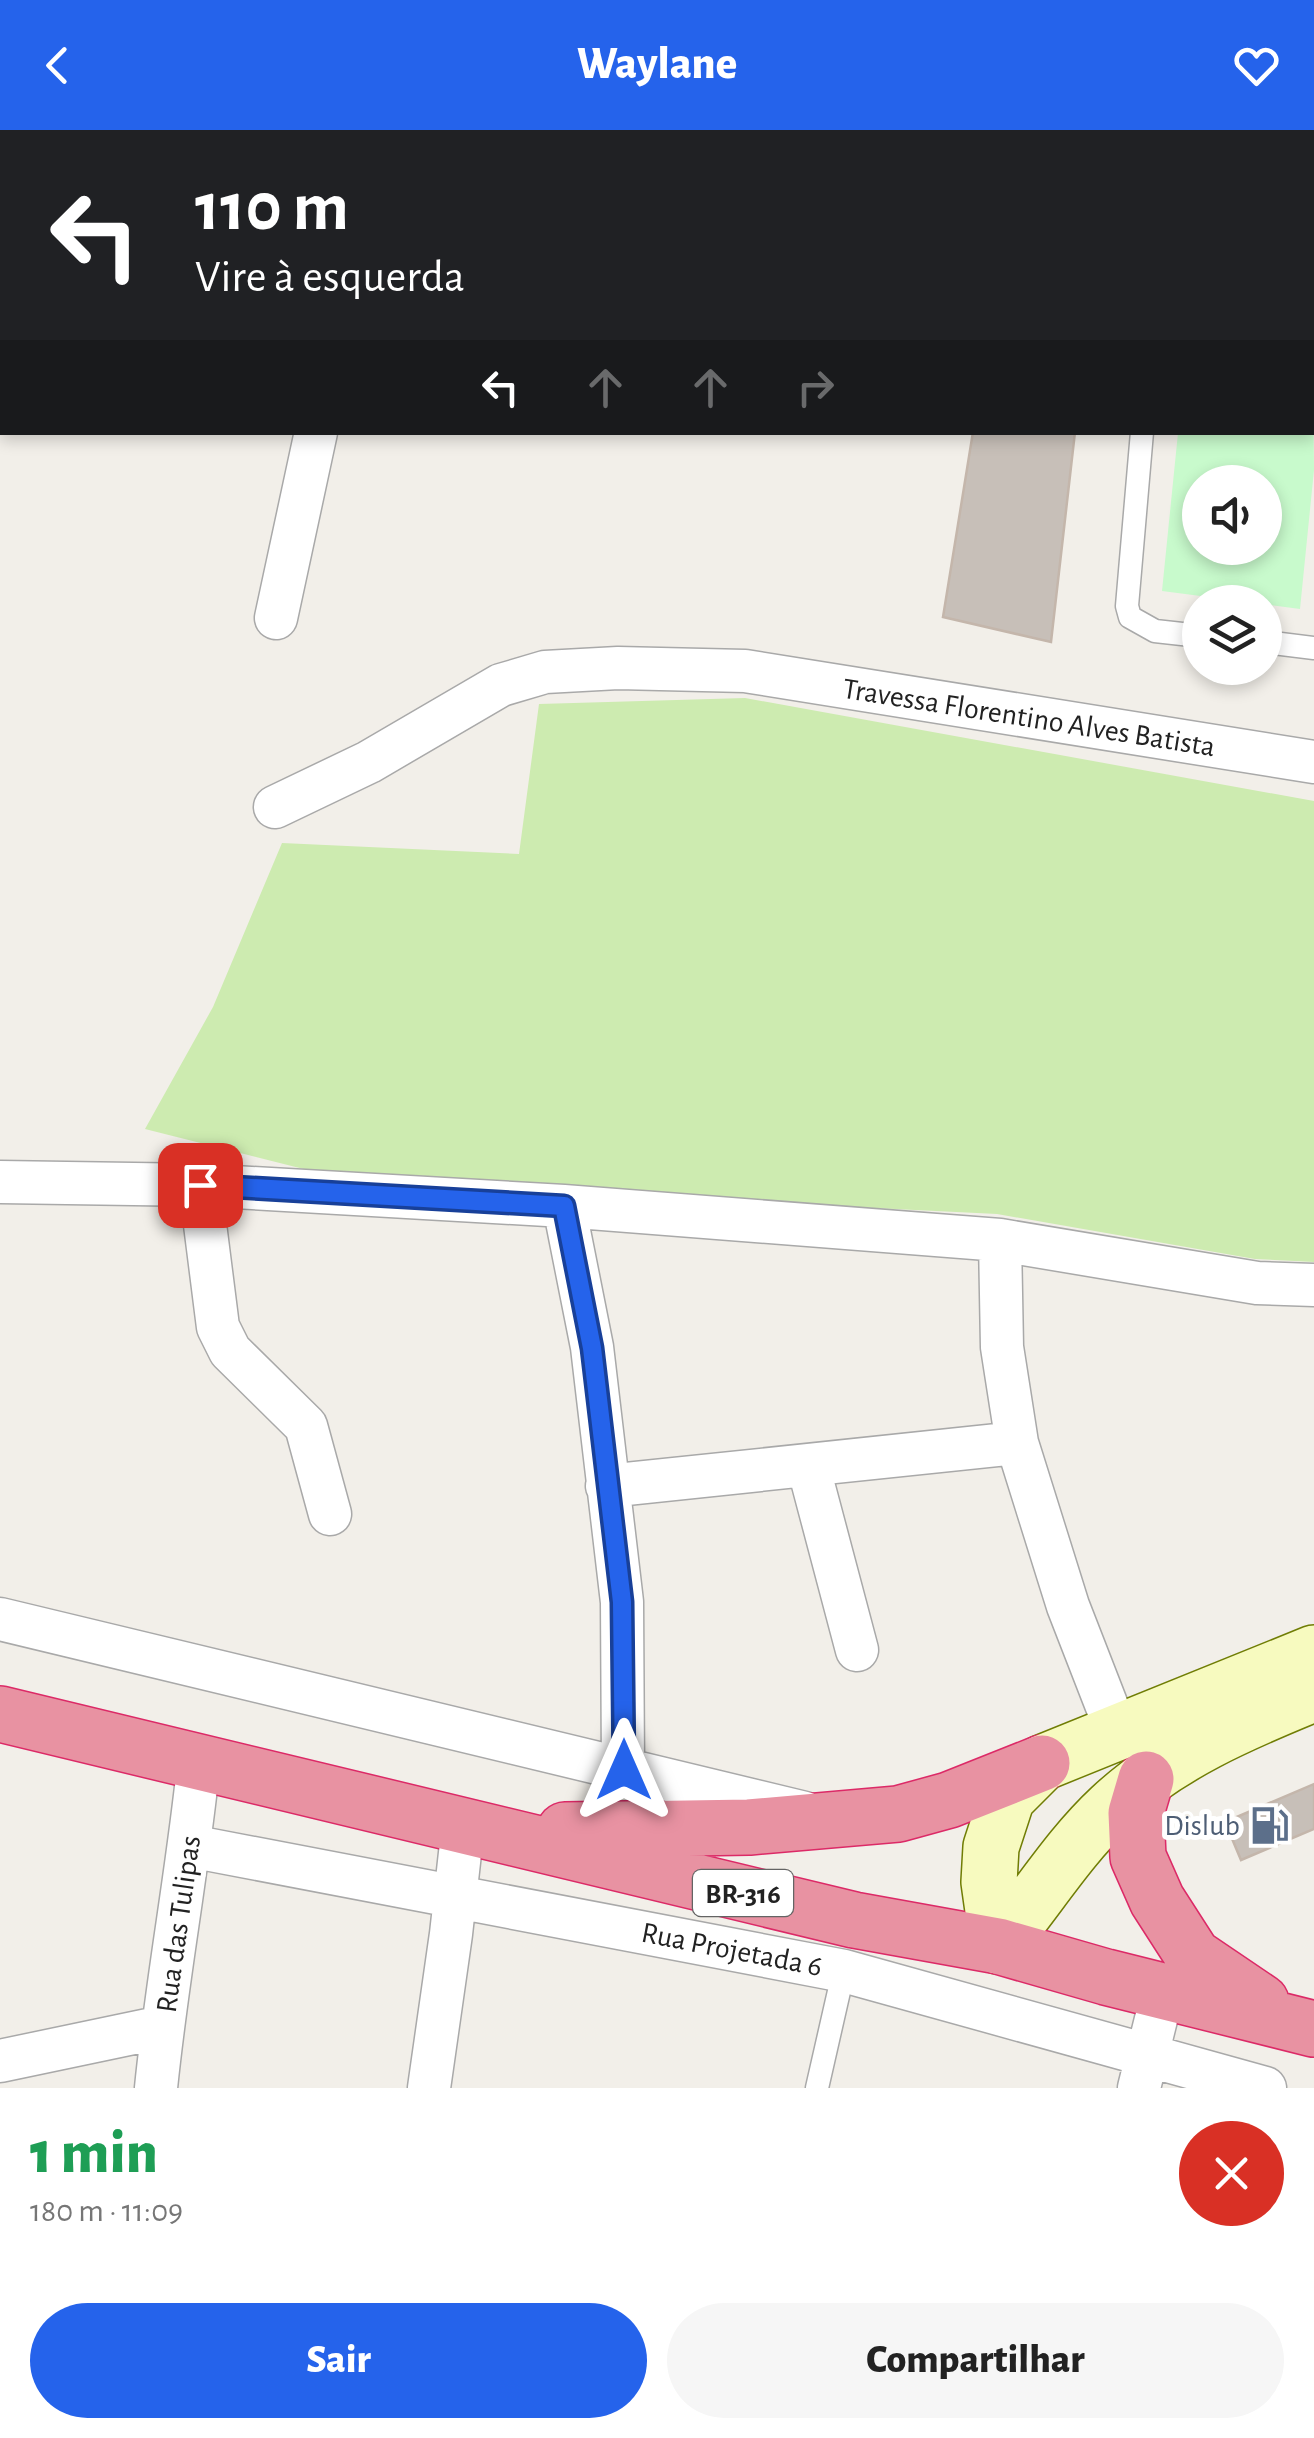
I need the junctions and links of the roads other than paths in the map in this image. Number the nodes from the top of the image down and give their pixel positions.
1 (315, 435) edge
2 (1142, 435) edge
3 (276, 618) dead end
4 (1182, 634) edge
5 (1282, 644) edge
6 (1314, 648) edge
7 (1314, 762) edge
8 (274, 807) dead end
9 (0, 1182) edge
10 (200, 1185) junction
11 (564, 1206) junction
12 (1000, 1240) junction
13 (1314, 1285) edge
14 (1017, 1443) junction
15 (808, 1464) junction
16 (607, 1486) junction
17 (330, 1514) dead end
18 (0, 1619) edge
19 (857, 1650) dead end
20 (1314, 1653) edge
21 (1314, 1694) edge
22 (1245, 1701) junction
23 (0, 1714) edge
24 (1118, 1732) junction
25 (199, 1760) junction
26 (1042, 1763) junction
27 (624, 1770) junction
28 (1146, 1779) junction
29 (835, 1820) junction
30 (476, 1829) junction
31 (190, 1846) junction
32 (455, 1899) junction
33 (849, 1946) junction
34 (998, 1946) junction
35 (1163, 1991) junction
36 (1303, 2026) edge
37 (162, 2028) junction
38 (0, 2060) edge
39 (1143, 2071) edge
40 (0, 2082) edge
41 (32, 2088) edge
42 (156, 2088) edge
43 (429, 2088) edge
44 (817, 2088) edge
45 (1265, 2088) edge

1 - 3 street
2 - 4 lane
5 - 6 lane
7 - 8 street, Travessa Florentino Alves Batista
9 - 10 street
10 - 11 street
10 - 17 street
11 - 12 street
11 - 16 street
12 - 13 street
12 - 14 street
14 - 15 street
14 - 24 street
15 - 16 street
15 - 19 street
16 - 27 street
18 - 27 street
20 - 22 main road
21 - 22 main road
22 - 24 main road
22 - 28 main road
23 - 25 highway, BR-316
24 - 26 main road
25 - 30 highway, BR-316
25 - 31 street, Rua das Tulipas
26 - 29 highway
26 - 34 main road
27 - 29 street
28 - 34 main road
28 - 36 highway
29 - 30 highway
30 - 32 street
30 - 33 highway, BR-316
31 - 32 street, Rua Projetada 6
31 - 37 street, Rua das Tulipas
32 - 33 street, Rua Projetada 6
32 - 43 street
33 - 34 highway, BR-316
33 - 39 street, Rua Projetada 6
33 - 44 lane
34 - 35 highway, BR-316
35 - 36 highway, BR-316
35 - 39 street
37 - 38 street
37 - 42 street, Rua das Tulipas
39 - 45 street, Rua Projetada 6
40 - 41 street

